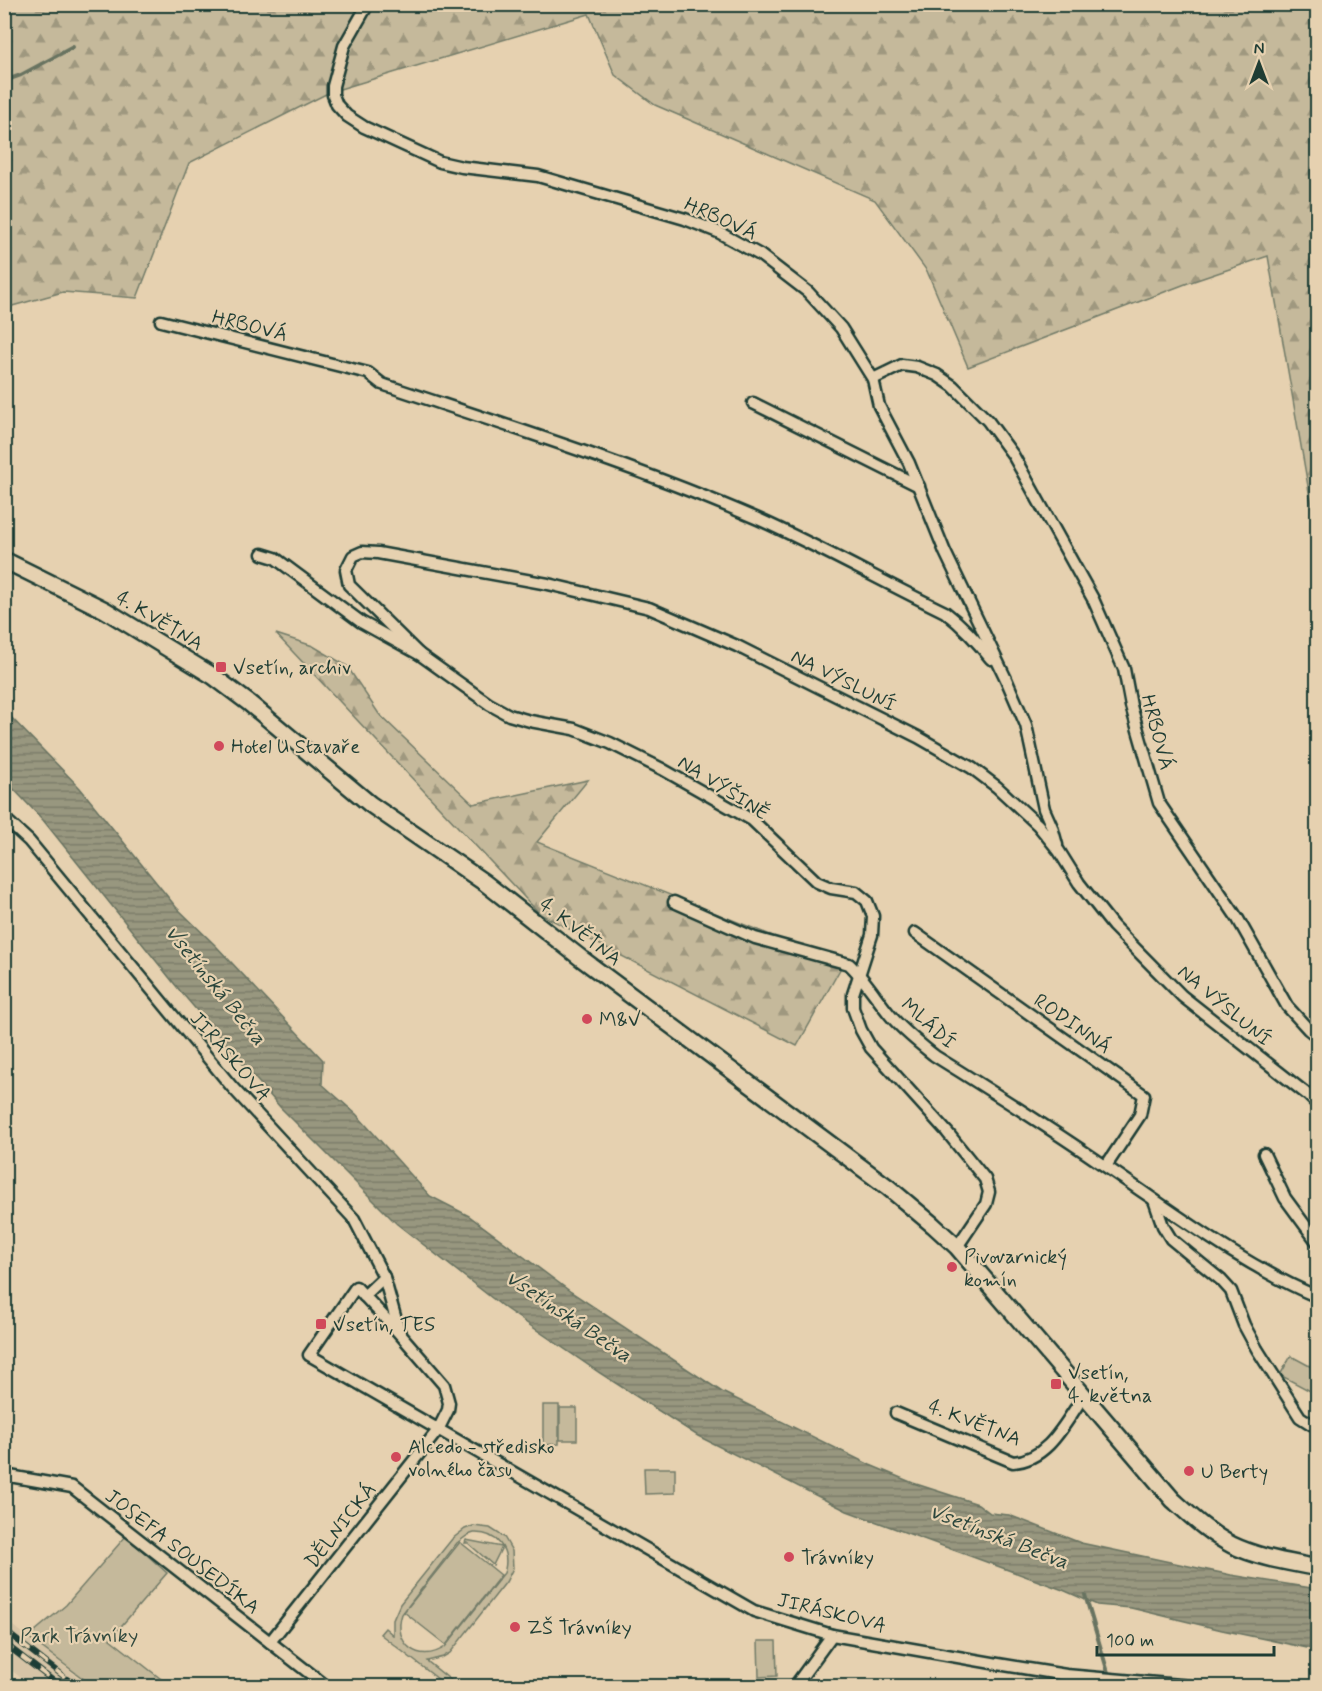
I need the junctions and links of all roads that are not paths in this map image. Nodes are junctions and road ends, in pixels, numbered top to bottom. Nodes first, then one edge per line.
1 (368, 4) edge
2 (161, 321) dead end
3 (873, 380) junction
4 (753, 403) dead end
5 (919, 486) junction
6 (262, 554) dead end
7 (4, 560) edge
8 (418, 654) junction
9 (1006, 679) junction
10 (4, 818) edge
11 (1059, 851) junction
12 (674, 902) dead end
13 (915, 933) dead end
14 (860, 975) junction
15 (1317, 1037) edge
16 (1317, 1106) edge
17 (1264, 1154) dead end
18 (1106, 1166) junction
19 (1154, 1199) junction
20 (1317, 1243) edge
21 (957, 1247) junction
22 (384, 1277) junction
23 (364, 1296) junction
24 (1317, 1297) edge
25 (400, 1334) junction
26 (1083, 1397) junction
27 (896, 1413) dead end
28 (1317, 1423) edge
29 (438, 1430) junction
30 (4, 1475) edge
31 (1317, 1568) edge
32 (832, 1635) junction
33 (270, 1642) junction
34 (1067, 1681) edge
35 (326, 1686) edge
36 (795, 1686) edge
37 (1191, 1686) edge

1 - 3 street, HRBOVÁ
2 - 9 street, HRBOVÁ
3 - 5 street, HRBOVÁ
3 - 15 street, HRBOVÁ
4 - 5 street
5 - 9 street, HRBOVÁ
6 - 8 street, NA VÝŠINĚ
7 - 21 street, 4. KVĚTNA
8 - 11 street, NA VÝSLUNÍ
8 - 14 street, NA VÝŠINĚ
9 - 11 street, HRBOVÁ
10 - 22 street, JIRÁSKOVA
11 - 16 street, NA VÝSLUNÍ
12 - 14 street, MLÁDÍ
13 - 18 street, RODINNÁ
14 - 18 street, MLÁDÍ
14 - 21 street, NA VÝŠINĚ
17 - 20 street
18 - 19 street, MLÁDÍ
19 - 24 street, MLÁDÍ
19 - 28 street
21 - 26 street, 4. KVĚTNA
22 - 23 street
22 - 25 street, JIRÁSKOVA
23 - 25 street, JIRÁSKOVA
23 - 29 street, JIRÁSKOVA
25 - 29 street, JIRÁSKOVA
26 - 27 street, 4. KVĚTNA
26 - 31 street, 4. KVĚTNA
29 - 32 street, JIRÁSKOVA
29 - 33 street, DĚLNICKÁ
30 - 33 street, JOSEFA SOUSEDÍKA
32 - 34 street, JIRÁSKOVA
32 - 36 street
33 - 35 street, JOSEFA SOUSEDÍKA
34 - 37 street, JIRÁSKOVA

